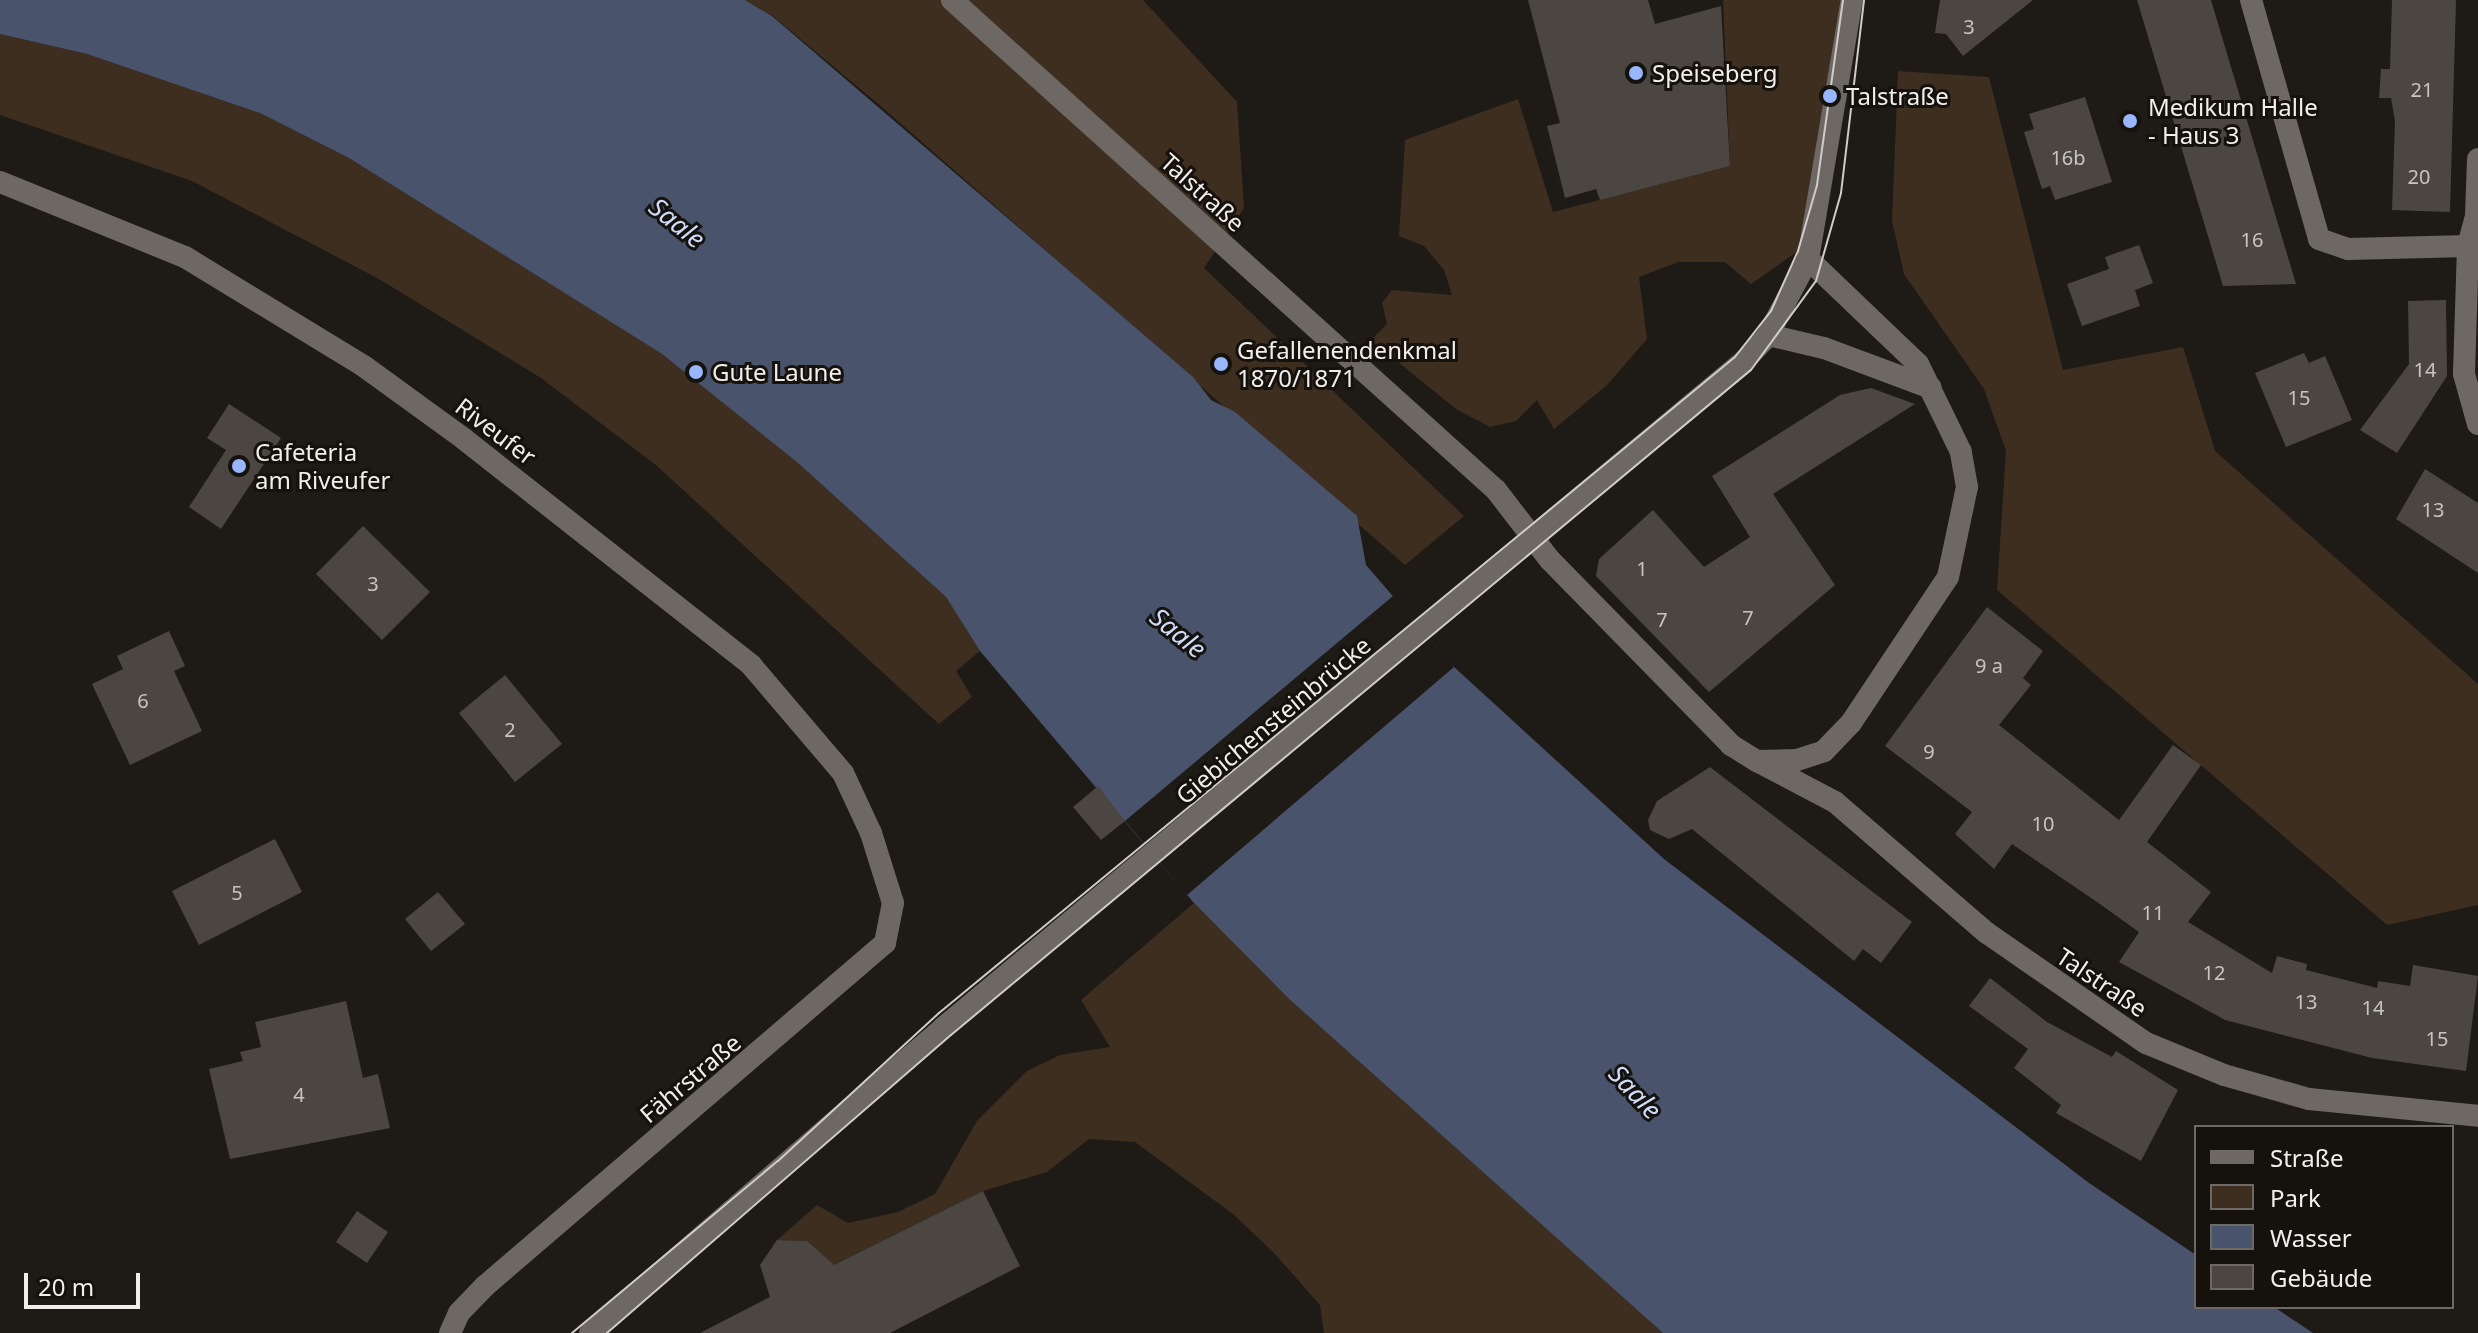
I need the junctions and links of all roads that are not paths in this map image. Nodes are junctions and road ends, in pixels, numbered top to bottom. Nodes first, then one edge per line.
1 (952, 0) edge
2 (1852, 0) edge
3 (2251, 0) edge
4 (2478, 159) edge
5 (0, 182) edge
6 (2468, 246) junction
7 (1808, 259) junction
8 (1768, 335) junction
9 (1931, 388) junction
10 (2478, 424) edge
11 (1757, 761) junction
12 (871, 833) joint
13 (2478, 1116) edge
14 (450, 1333) edge
15 (590, 1333) edge

1 - 11 street, Talstraße
2 - 7 street
3 - 6 street
4 - 6 street
5 - 12 street, Riveufer
6 - 10 street
7 - 8 street
7 - 9 street
8 - 9 street
8 - 15 street, Giebichensteinbrücke
9 - 11 street
11 - 13 street, Talstraße
12 - 14 street, Fährstraße

